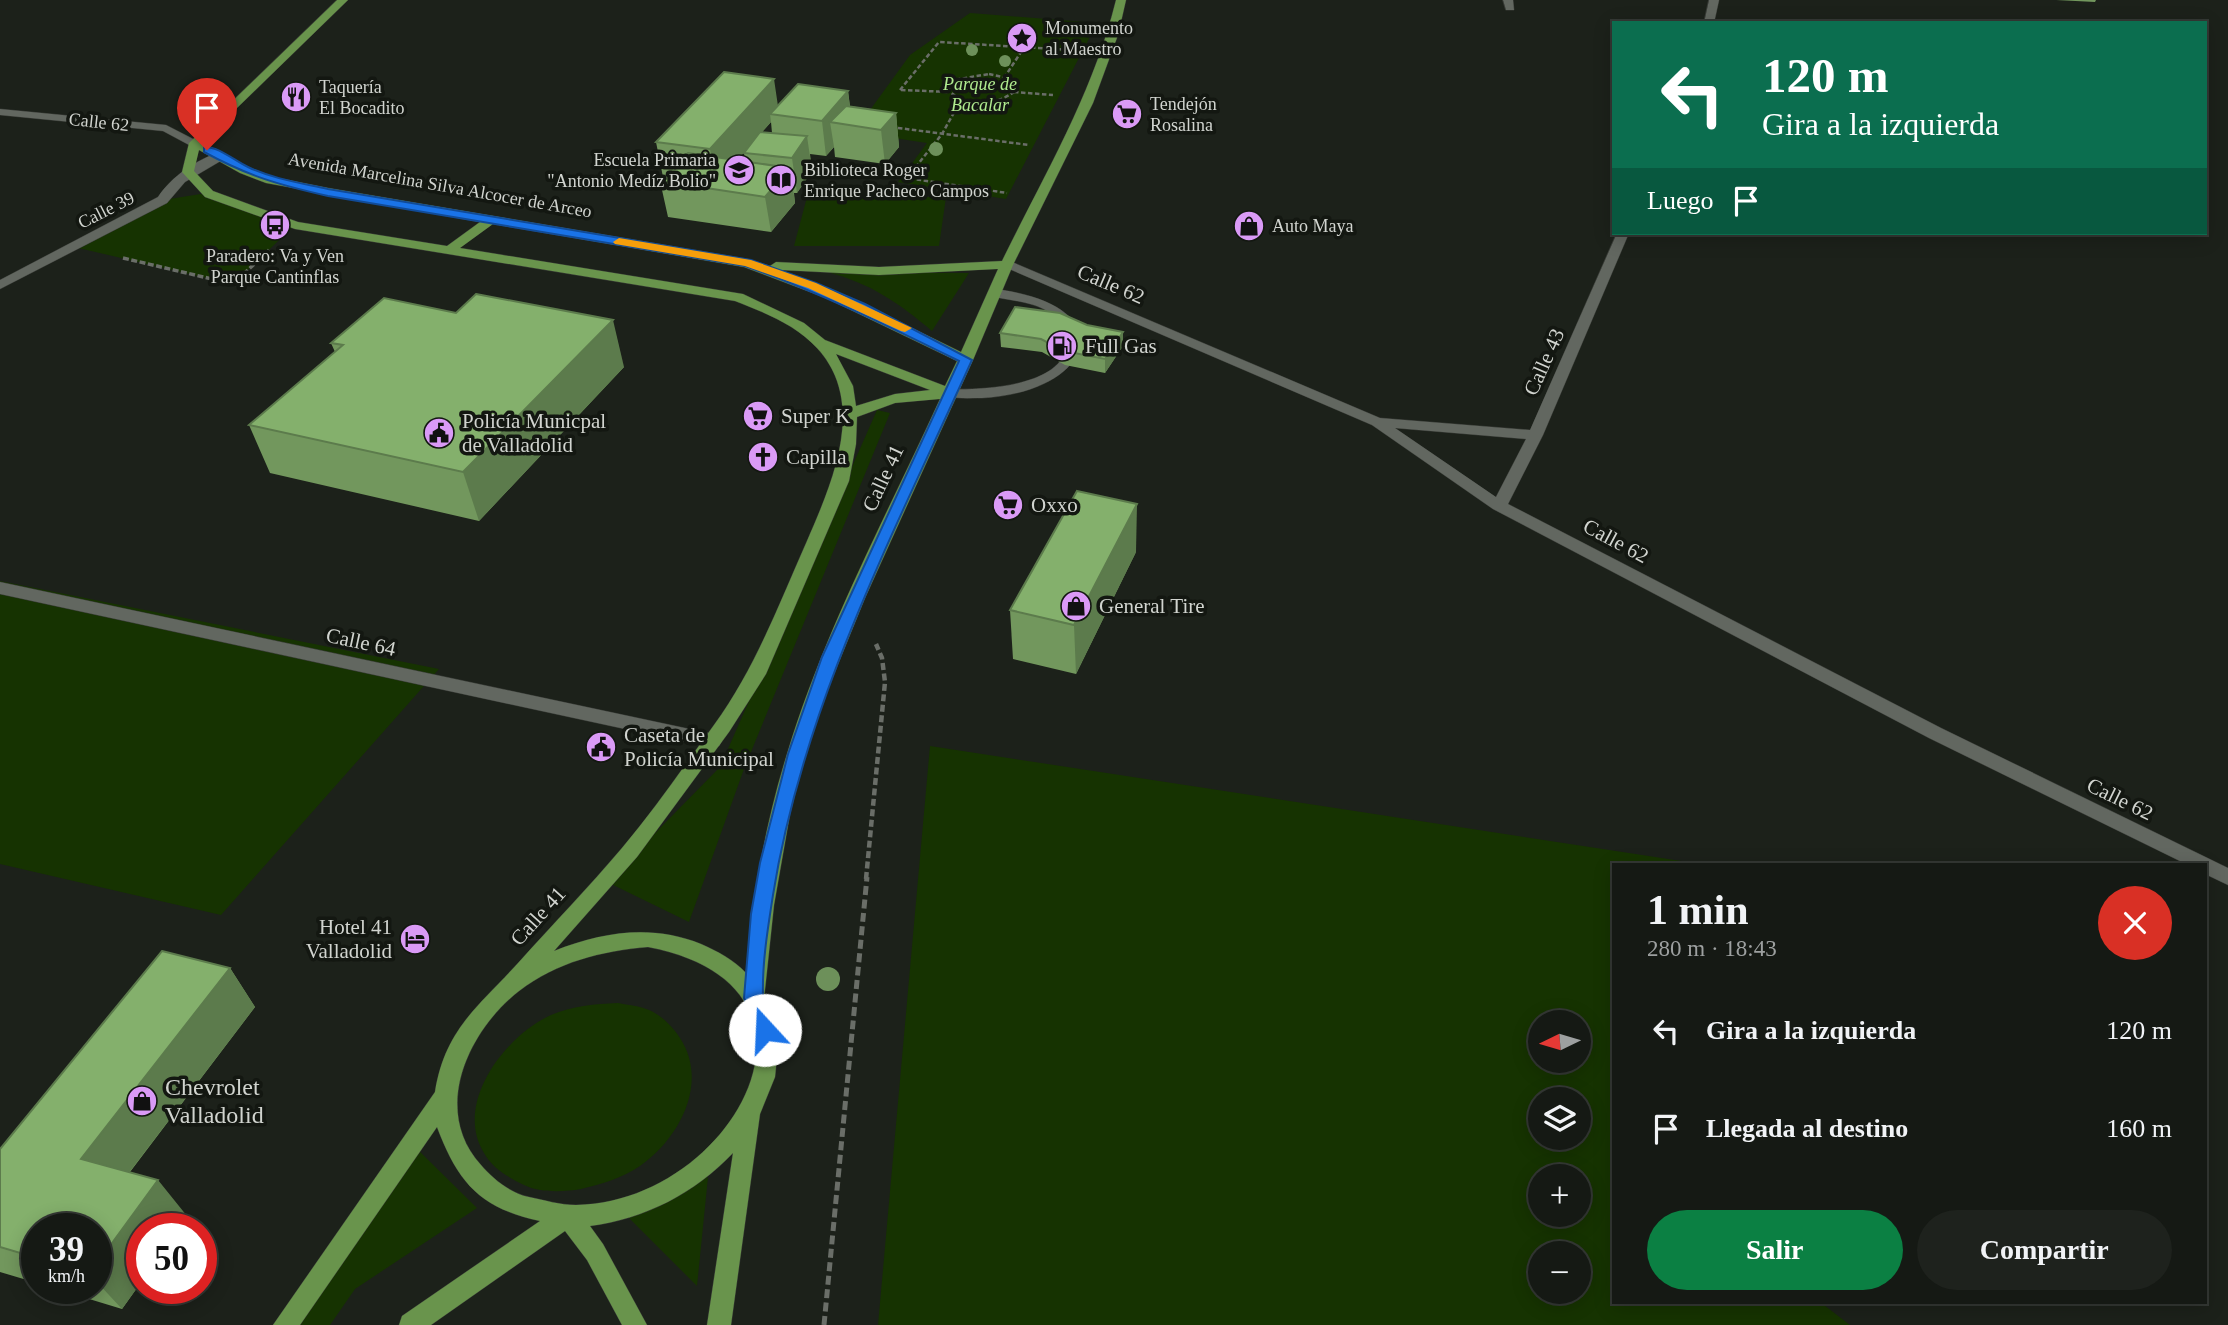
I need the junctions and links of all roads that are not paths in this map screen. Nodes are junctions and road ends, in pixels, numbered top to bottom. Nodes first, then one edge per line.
1 (343, 0) edge
2 (1121, 0) edge
3 (1714, 0) edge
4 (1709, 21) edge
5 (0, 112) edge
6 (195, 143) junction
7 (220, 156) junction
8 (188, 172) junction
9 (489, 221) junction
10 (1622, 235) edge
11 (448, 251) junction
12 (747, 262) junction
13 (1007, 265) junction
14 (0, 285) edge
15 (995, 293) junction
16 (824, 344) junction
17 (966, 360) junction
18 (950, 393) junction
19 (850, 415) junction
20 (1377, 422) junction
21 (1535, 435) junction
22 (1499, 506) junction
23 (0, 588) edge
24 (713, 741) junction
25 (2200, 863) edge
26 (2207, 866) edge
27 (2228, 877) edge
28 (509, 987) junction
29 (754, 998) junction
30 (446, 1095) junction
31 (751, 1109) junction
32 (568, 1216) junction
33 (285, 1325) edge
34 (411, 1325) edge
35 (635, 1325) edge
36 (719, 1325) edge

1 - 6 main road
2 - 13 main road, Calle 41
3 - 4 street
5 - 6 street, Calle 62
6 - 7 main road, Avenida Marcelina Silva Alcocer de Arceo
6 - 8 main road
7 - 8 street, Calle 39
7 - 9 main road, Avenida Marcelina Silva Alcocer de Arceo
8 - 11 main road
8 - 14 street, Calle 39
9 - 11 main road
9 - 12 main road, Avenida Marcelina Silva Alcocer de Arceo
10 - 21 street, Calle 43
11 - 16 main road
12 - 13 main road
12 - 17 main road, Avenida Marcelina Silva Alcocer de Arceo
13 - 15 main road, Calle 41
13 - 20 street, Calle 62
15 - 17 main road, Calle 41
15 - 18 street
16 - 18 main road
16 - 19 main road, Calle 41
17 - 18 main road, Calle 41
18 - 19 main road
18 - 29 main road, Calle 41
19 - 24 main road, Calle 41
20 - 21 street
20 - 22 street, Calle 62
21 - 22 street, Calle 43
22 - 25 street, Calle 62
23 - 24 street, Calle 64
24 - 28 main road, Calle 41
26 - 27 street, Calle 62
28 - 29 main road
28 - 30 main road
29 - 31 main road
30 - 32 main road
30 - 33 main road
31 - 32 main road
31 - 36 main road
32 - 34 main road
32 - 35 main road

